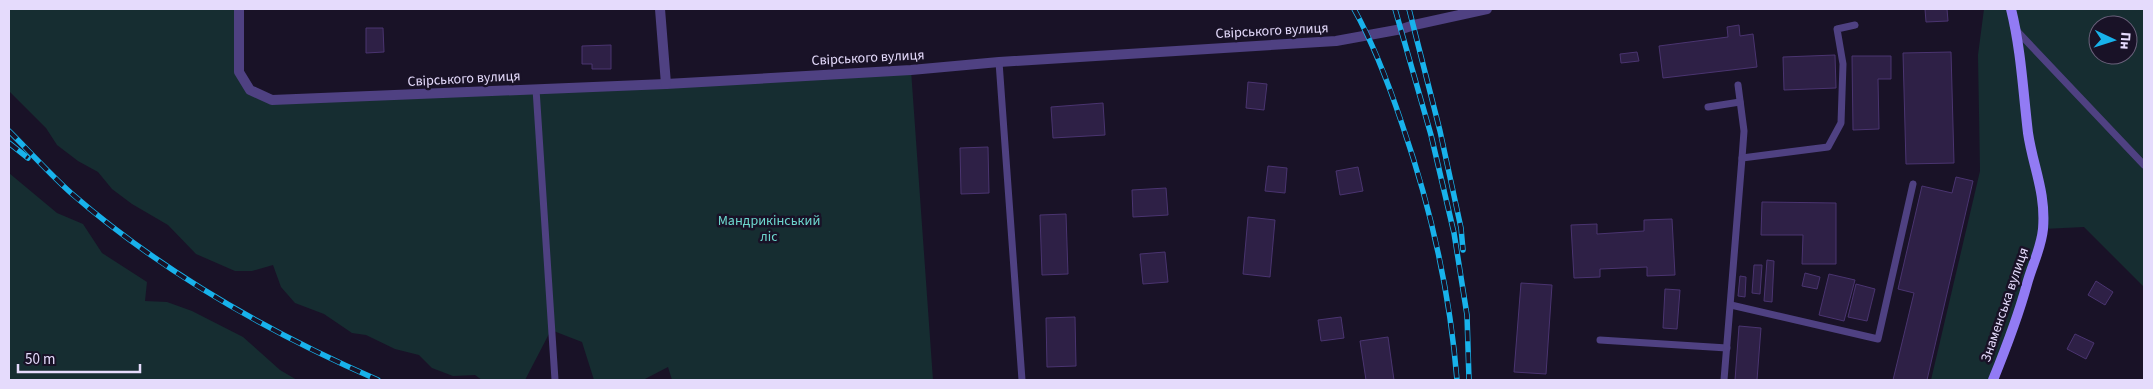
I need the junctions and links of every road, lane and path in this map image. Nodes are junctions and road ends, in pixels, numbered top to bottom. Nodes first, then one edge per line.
1 (239, 9) edge
2 (660, 9) edge
3 (1487, 9) edge
4 (2012, 9) edge
5 (1473, 10) edge
6 (1855, 25) dead end
7 (2017, 31) junction
8 (999, 62) junction
9 (666, 84) junction
10 (1738, 85) dead end
11 (536, 89) junction
12 (1740, 102) junction
13 (1708, 107) dead end
14 (1742, 158) junction
15 (2144, 165) edge
16 (1913, 184) dead end
17 (1730, 305) junction
18 (1600, 340) dead end
19 (1727, 348) junction
20 (555, 380) edge
21 (1022, 380) edge
22 (1724, 380) edge
23 (1993, 380) edge

1 - 11 street, Свірського вулиця
2 - 9 street
3 - 5 street, Свірського вулиця
4 - 7 main road, Знаменська вулиця
5 - 8 street, Свірського вулиця
6 - 14 lane
7 - 15 lane
7 - 23 main road, Знаменська вулиця
8 - 9 street, Свірського вулиця
8 - 21 lane
9 - 11 street, Свірського вулиця
10 - 12 lane
11 - 20 lane
12 - 13 lane
12 - 14 lane
14 - 17 lane
16 - 17 lane
17 - 19 lane
18 - 19 lane
19 - 22 lane

